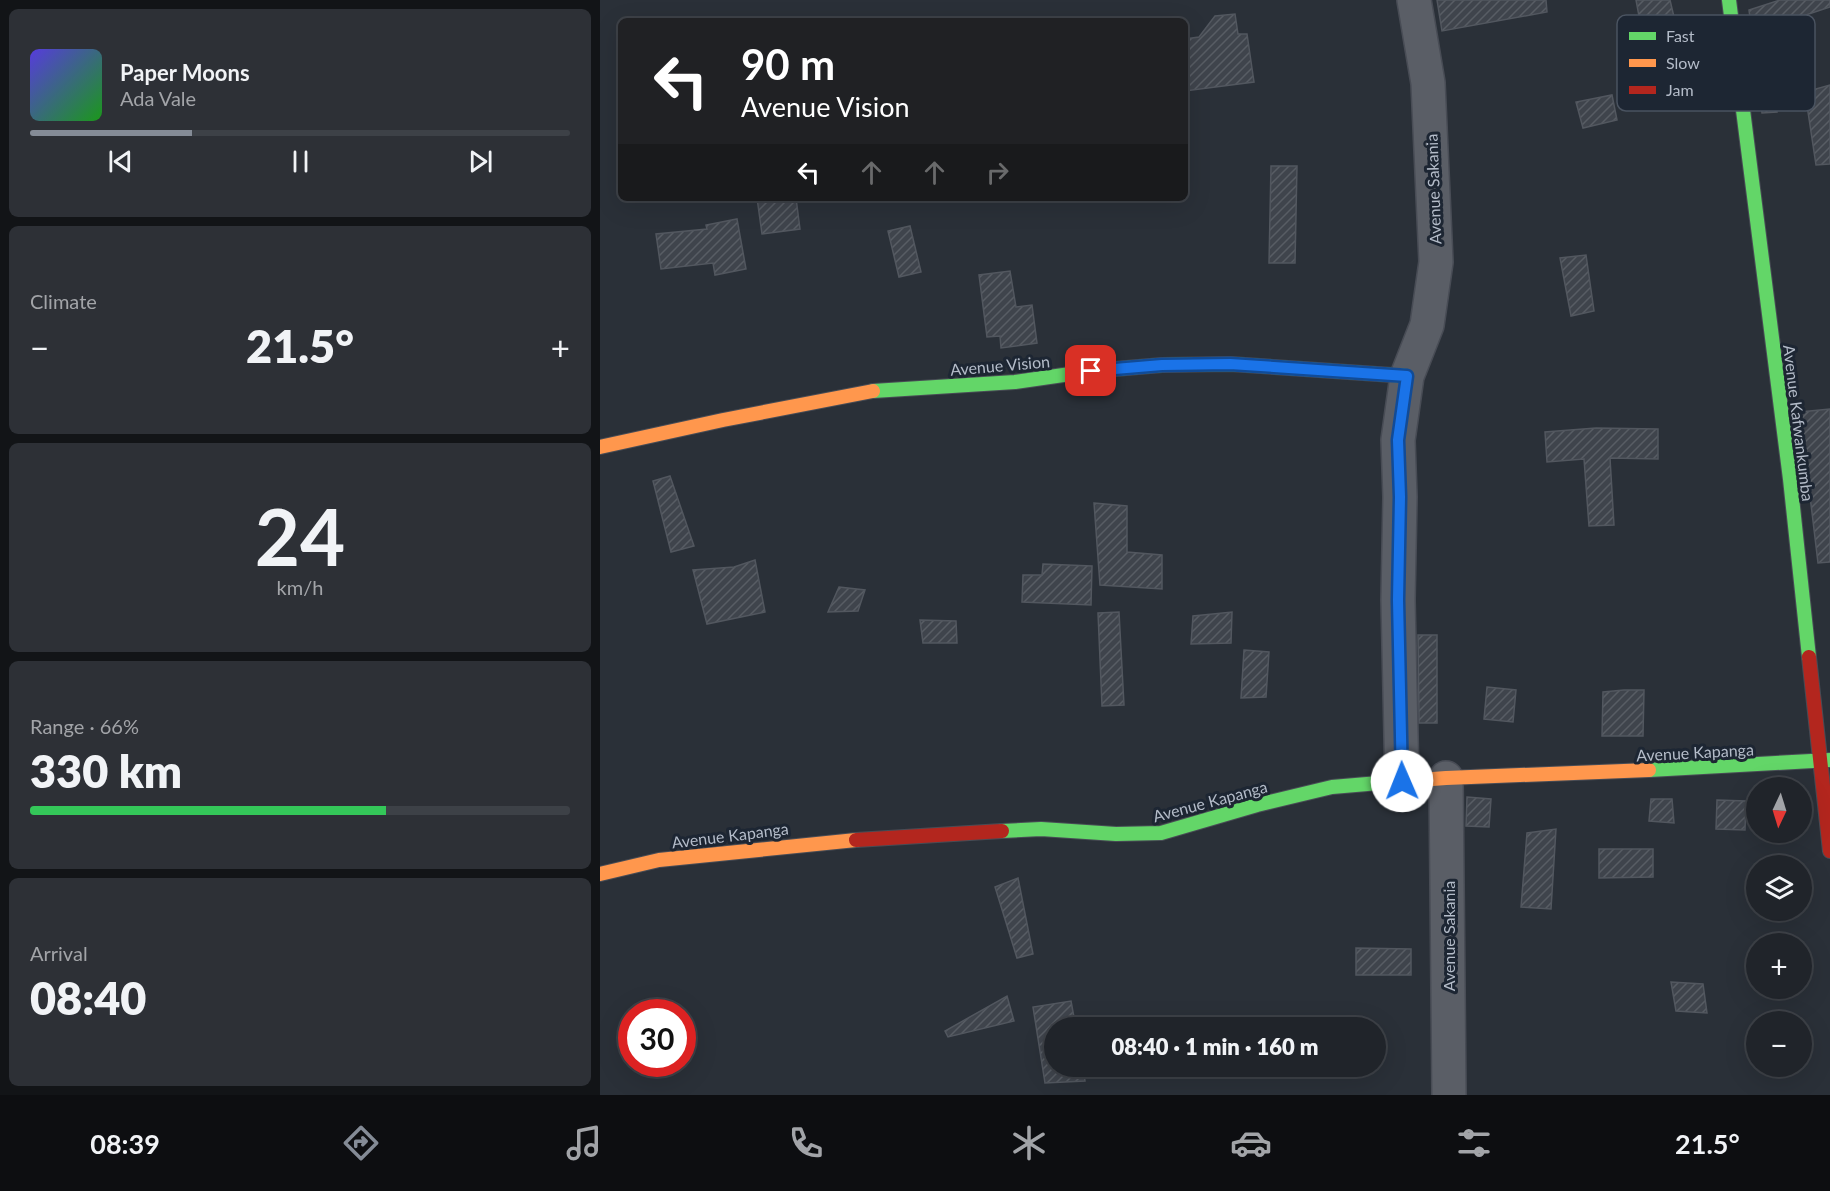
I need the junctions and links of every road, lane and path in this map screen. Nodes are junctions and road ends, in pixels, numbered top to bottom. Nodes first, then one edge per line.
1 (1414, 0) edge
2 (1729, 0) edge
3 (1731, 15) edge
4 (1743, 111) edge
5 (1407, 376) junction
6 (600, 447) edge
7 (1824, 761) edge
8 (1446, 778) junction
9 (1402, 781) junction
10 (1830, 851) edge
11 (600, 874) edge
12 (1449, 1095) edge

1 - 5 street, Avenue Sakania
2 - 3 street, Avenue Kafwankumba
4 - 7 street, Avenue Kafwankumba
5 - 6 street, Avenue Vision
5 - 9 street, Avenue Sakania
7 - 8 street, Avenue Kapanga
7 - 10 street, Avenue Kafwankumba
8 - 9 street, Avenue Kapanga
8 - 12 street, Avenue Sakania
9 - 11 street, Avenue Kapanga

